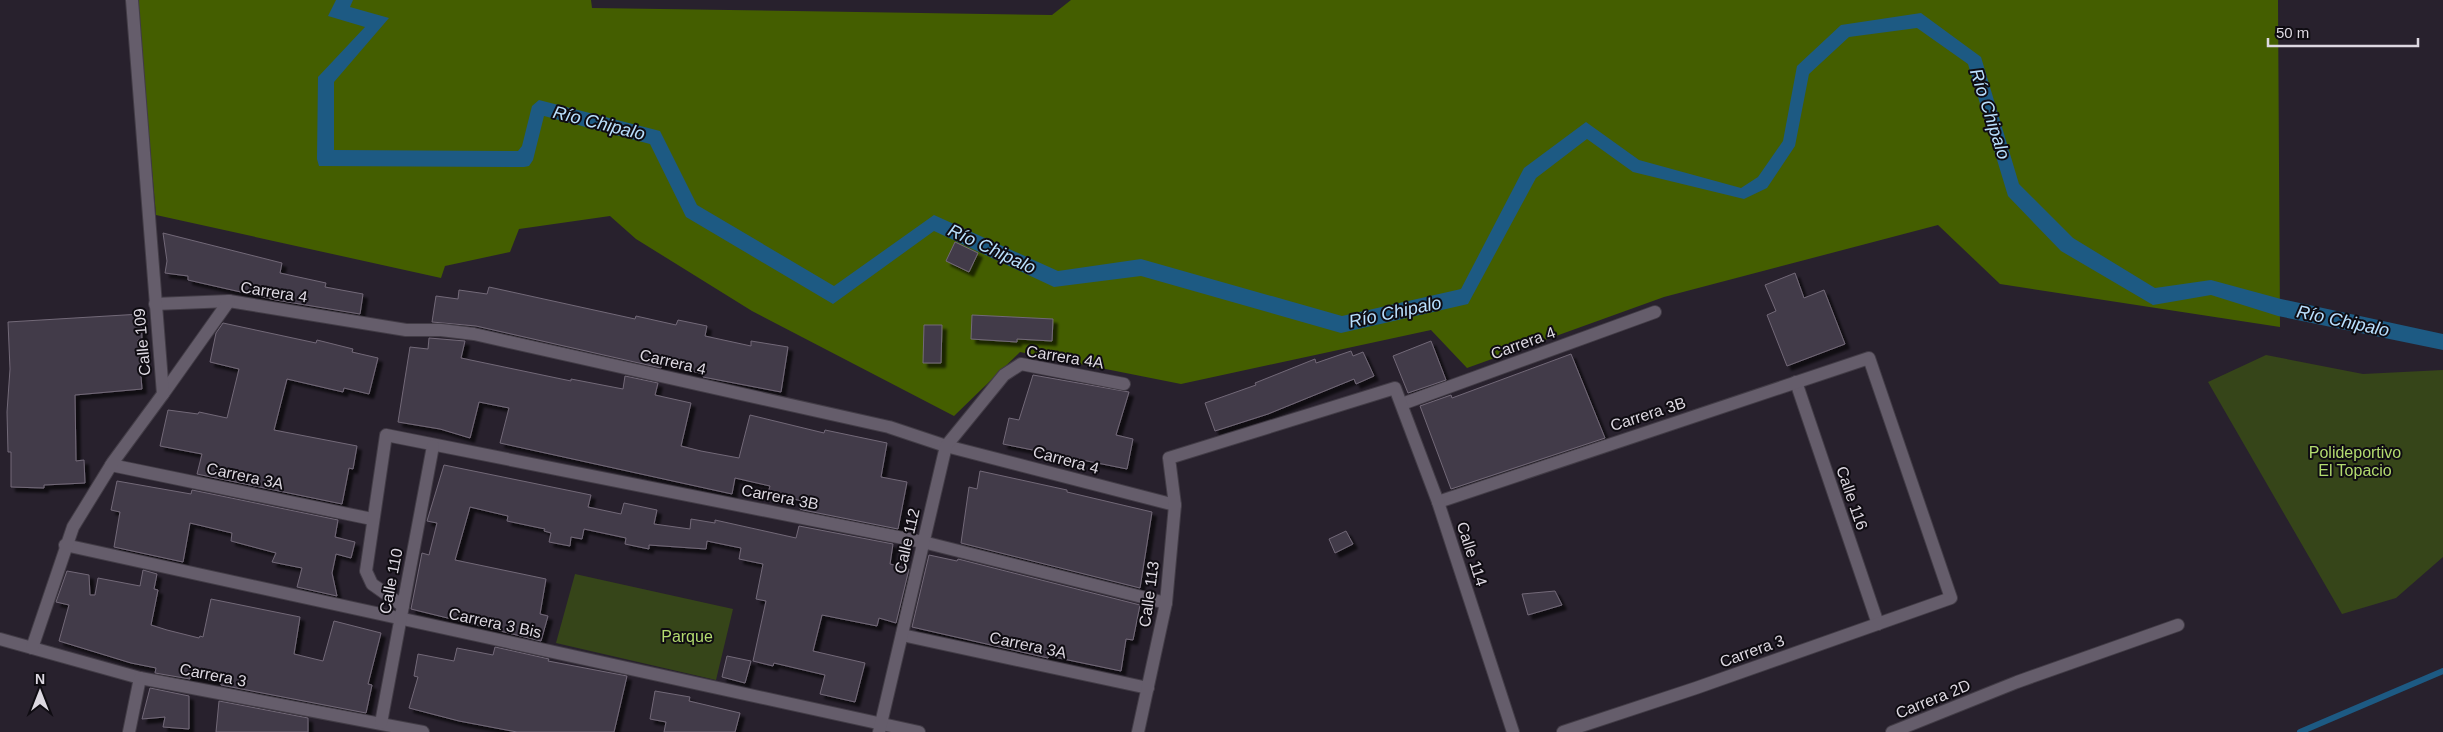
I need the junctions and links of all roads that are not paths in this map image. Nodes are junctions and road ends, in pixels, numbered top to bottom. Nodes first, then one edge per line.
1 (132, 0) edge
2 (229, 301) junction
3 (155, 304) junction
4 (1655, 312) dead end
5 (1004, 375) joint
6 (168, 379) junction
7 (1796, 382) junction
8 (1124, 384) dead end
9 (1402, 404) junction
10 (386, 435) joint
11 (433, 446) junction
12 (946, 446) junction
13 (1169, 458) joint
14 (111, 466) junction
15 (1438, 502) junction
16 (1175, 505) junction
17 (372, 519) junction
18 (923, 542) junction
19 (65, 545) junction
20 (1951, 598) joint
21 (1166, 603) junction
22 (402, 606) junction
23 (400, 618) junction
24 (1878, 624) junction
25 (2178, 625) dead end
26 (0, 630) edge
27 (902, 635) junction
28 (0, 639) edge
29 (16, 642) junction
30 (32, 648) junction
31 (140, 678) junction
32 (1148, 688) junction
33 (381, 723) junction
34 (880, 728) edge
35 (129, 732) edge
36 (423, 732) edge
37 (919, 732) edge
38 (1138, 732) edge
39 (1513, 732) edge
40 (1563, 732) edge
41 (1892, 732) edge

1 - 3 street, Calle 109
2 - 3 street, Carrera 4
2 - 6 street
2 - 12 street, Carrera 4
3 - 6 street, Calle 109
4 - 9 street, Carrera 4
5 - 8 street, Carrera 4A
5 - 12 street, Calle 112
6 - 14 street, Calle 109
7 - 15 street, Carrera 3B
7 - 20 street, Carrera 3B
7 - 24 street, Calle 116
9 - 13 street, Calle 114
9 - 15 street, Calle 114
10 - 11 street, Carrera 3B
10 - 17 street, Calle 110
11 - 18 street, Carrera 3B
11 - 22 street, Calle 110
12 - 16 street, Carrera 4
12 - 18 street, Calle 112
13 - 16 street, Calle 113
14 - 17 street, Carrera 3A
14 - 19 street, Calle 109
15 - 39 street, Calle 114
16 - 21 street, Calle 113
17 - 22 street, Calle 110
18 - 21 street, Carrera 3B
18 - 27 street, Calle 112
19 - 23 street, Carrera 3 Bis
19 - 30 street, Calle 109
20 - 24 street, Carrera 3
21 - 32 street, Calle 113
22 - 23 street, Calle 110
23 - 33 street, Calle 110
23 - 34 street, Carrera 3 Bis
24 - 40 street, Carrera 3
25 - 41 street, Carrera 2D
26 - 29 street
27 - 32 street, Carrera 3A
27 - 34 street, Calle 112
28 - 29 street, Carrera 3
29 - 30 street, Carrera 3
30 - 31 street, Carrera 3
31 - 33 street, Carrera 3
31 - 35 street
32 - 38 street, Calle 113
33 - 36 street, Carrera 3
34 - 37 street, Carrera 3 Bis

